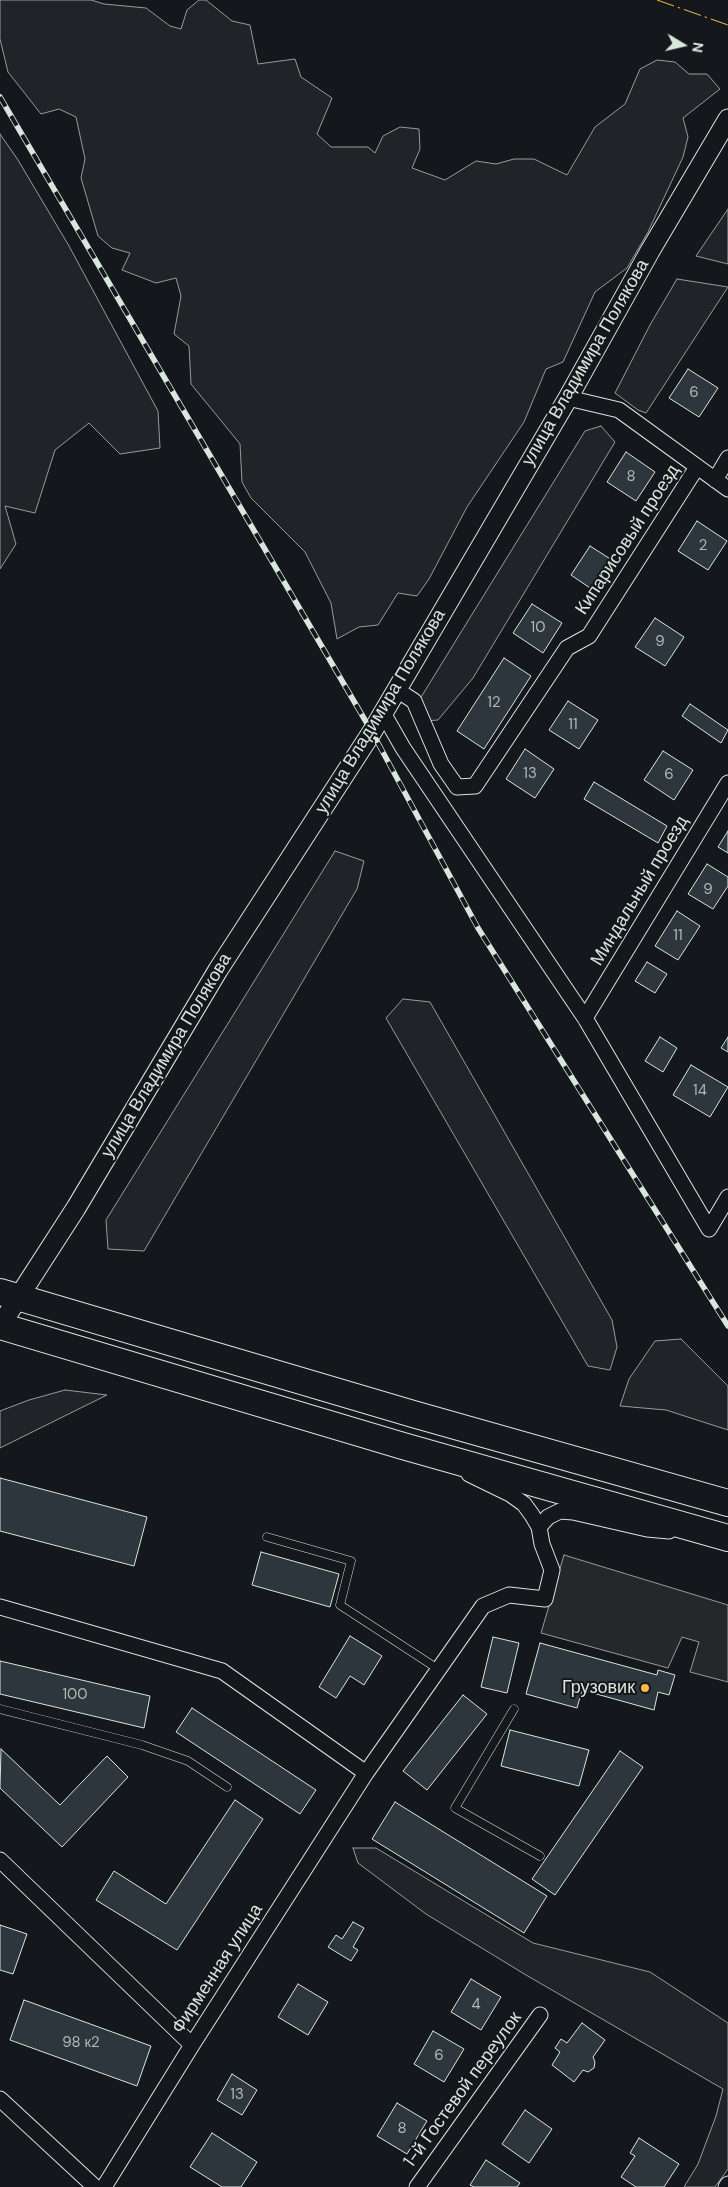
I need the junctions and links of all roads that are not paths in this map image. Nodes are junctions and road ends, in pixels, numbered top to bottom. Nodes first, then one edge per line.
1 (728, 119) edge
2 (568, 398) junction
3 (728, 458) edge
4 (697, 467) junction
5 (715, 480) junction
6 (728, 489) edge
7 (396, 690) junction
8 (383, 713) junction
9 (728, 783) edge
10 (585, 1018) junction
11 (728, 1197) edge
12 (9, 1294) edge
13 (0, 1326) edge
14 (448, 1458) junction
15 (728, 1503) edge
16 (539, 1527) junction
17 (719, 1536) edge
18 (267, 1537) dead end
19 (0, 1607) edge
20 (438, 1669) junction
21 (0, 1709) edge
22 (514, 1709) dead end
23 (366, 1772) junction
24 (227, 1787) dead end
25 (540, 1856) dead end
26 (0, 1860) edge
27 (540, 2015) dead end
28 (192, 2045) junction
29 (0, 2099) edge
30 (95, 2187) edge
31 (104, 2187) edge
32 (417, 2187) edge

1 - 2 street, улица Владимира Полякова
2 - 4 street
2 - 7 street, улица Владимира Полякова
3 - 5 street
4 - 5 street
4 - 7 street, Кипарисовый проезд
5 - 6 street
7 - 8 street, улица Владимира Полякова
8 - 10 street
8 - 12 street, улица Владимира Полякова
9 - 10 street, Миндальный проезд
10 - 11 street
12 - 13 street, улица Владимира Полякова
12 - 15 highway
13 - 14 highway
14 - 16 street
14 - 17 highway
16 - 17 street
16 - 20 street, Фирменная улица
18 - 20 lane
19 - 23 street
20 - 23 street, Фирменная улица
21 - 24 lane
22 - 25 lane
23 - 28 street, Фирменная улица
26 - 28 street
27 - 32 street, 1-й Гостевой переулок
28 - 31 street, Фирменная улица
29 - 30 street

